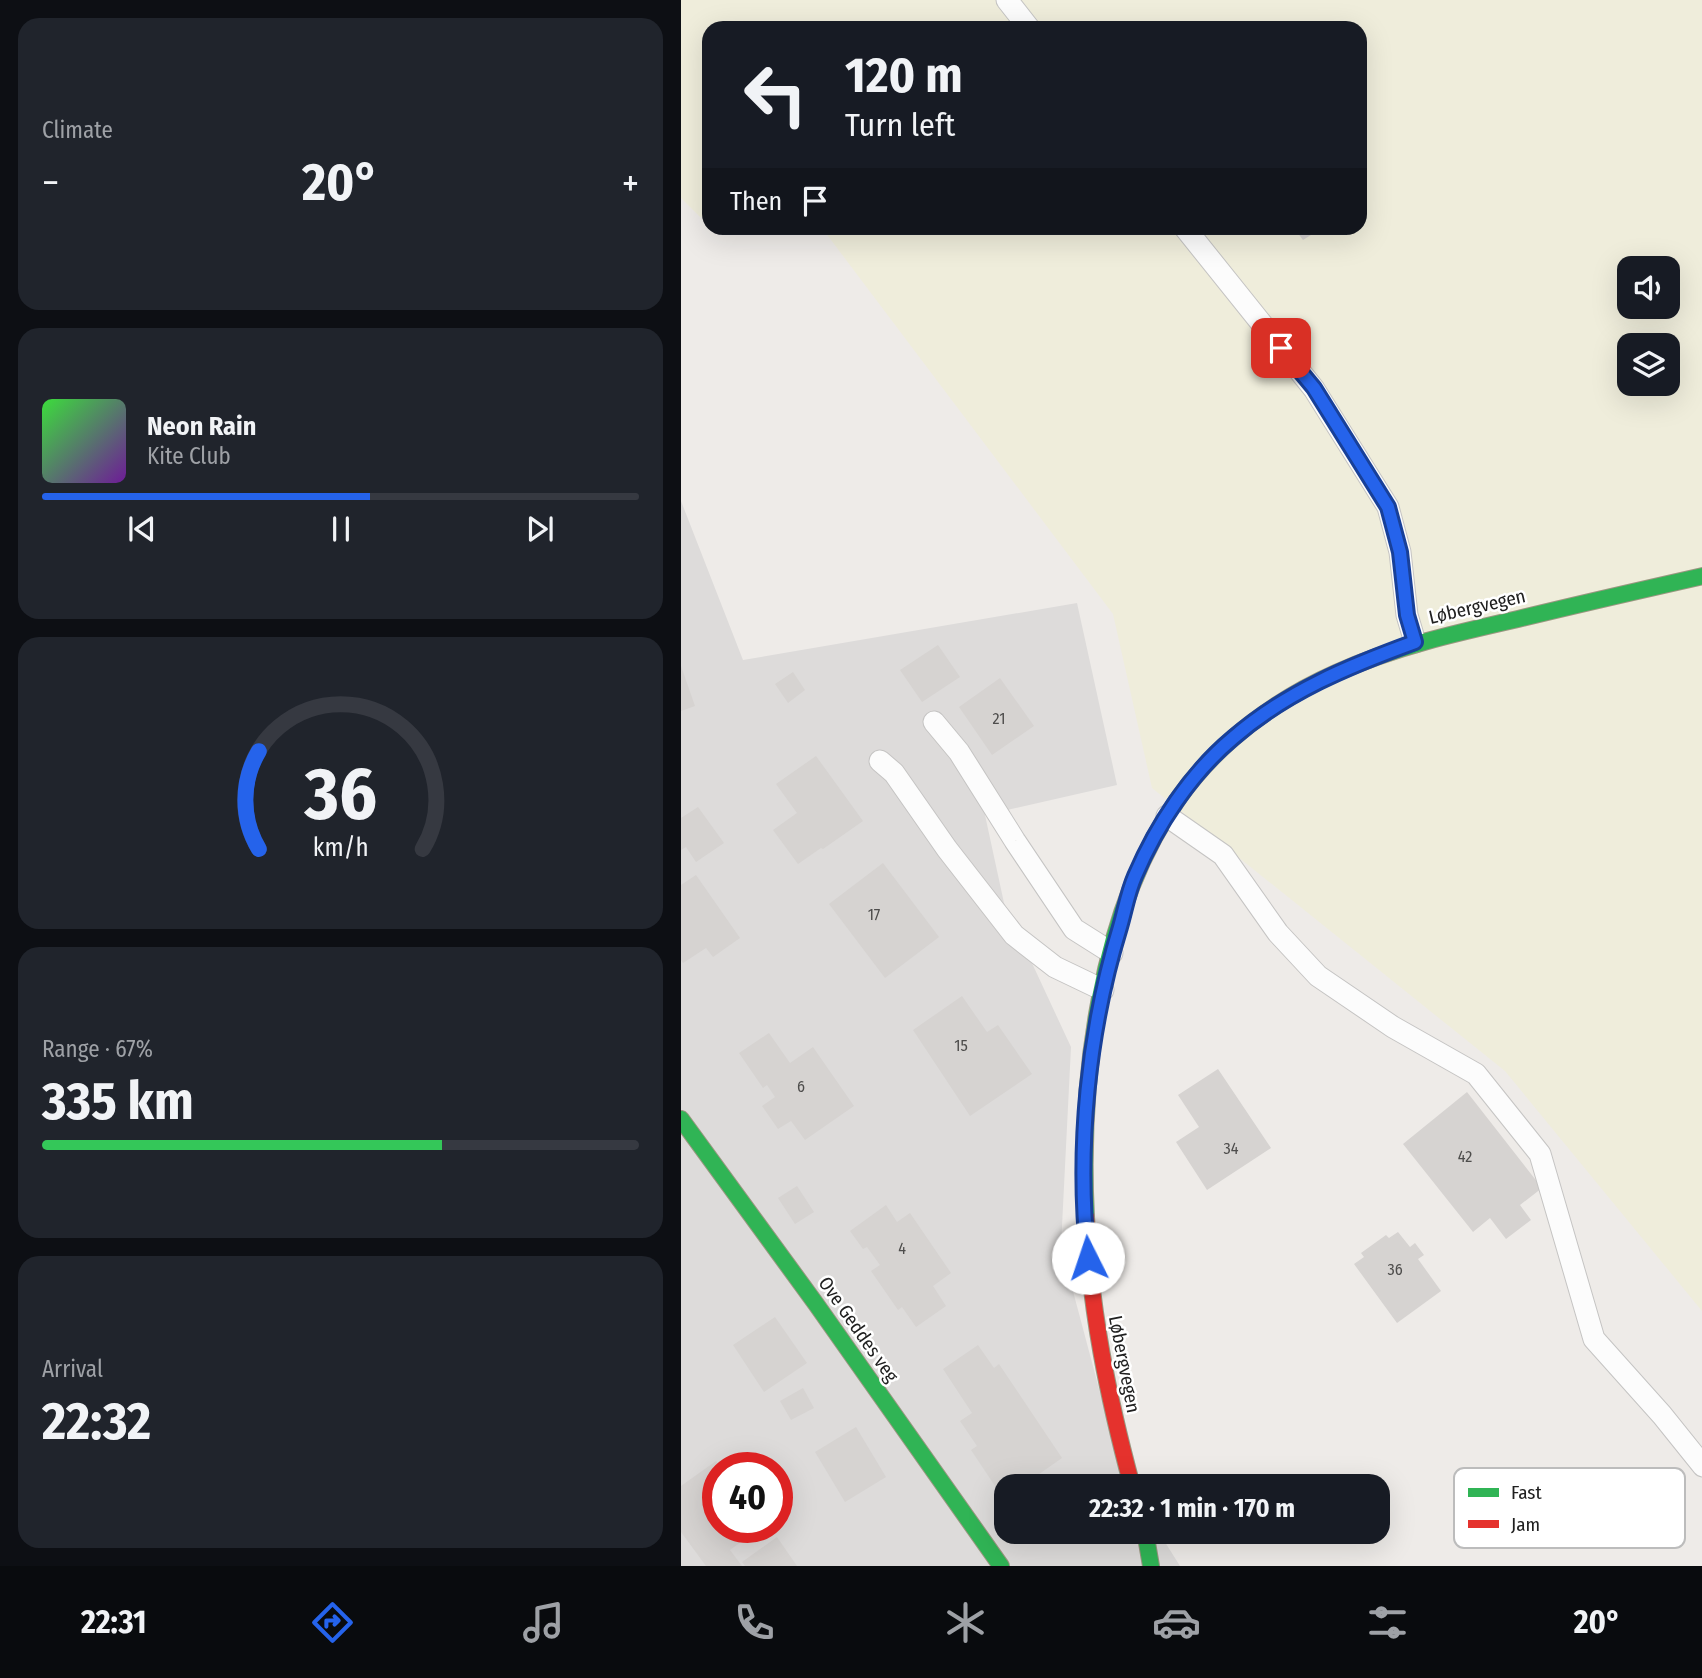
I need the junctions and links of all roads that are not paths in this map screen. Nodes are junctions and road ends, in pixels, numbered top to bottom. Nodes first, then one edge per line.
1 (1007, 0) edge
2 (1024, 21) edge
3 (1191, 235) edge
4 (1702, 576) edge
5 (1415, 642) junction
6 (934, 722) dead end
7 (880, 761) dead end
8 (1167, 816) junction
9 (1112, 953) junction
10 (1103, 990) junction
11 (681, 1119) edge
12 (1702, 1466) edge
13 (1129, 1474) edge
14 (1147, 1544) edge
15 (1001, 1566) edge
16 (1151, 1566) edge

1 - 2 lane
3 - 5 lane
4 - 5 street, Løbergvegen
5 - 8 street, Løbergvegen
6 - 9 lane
7 - 10 lane
8 - 9 street, Løbergvegen
8 - 12 lane
9 - 10 street, Løbergvegen
10 - 13 street, Løbergvegen
11 - 15 street, Ove Geddes veg
14 - 16 street

